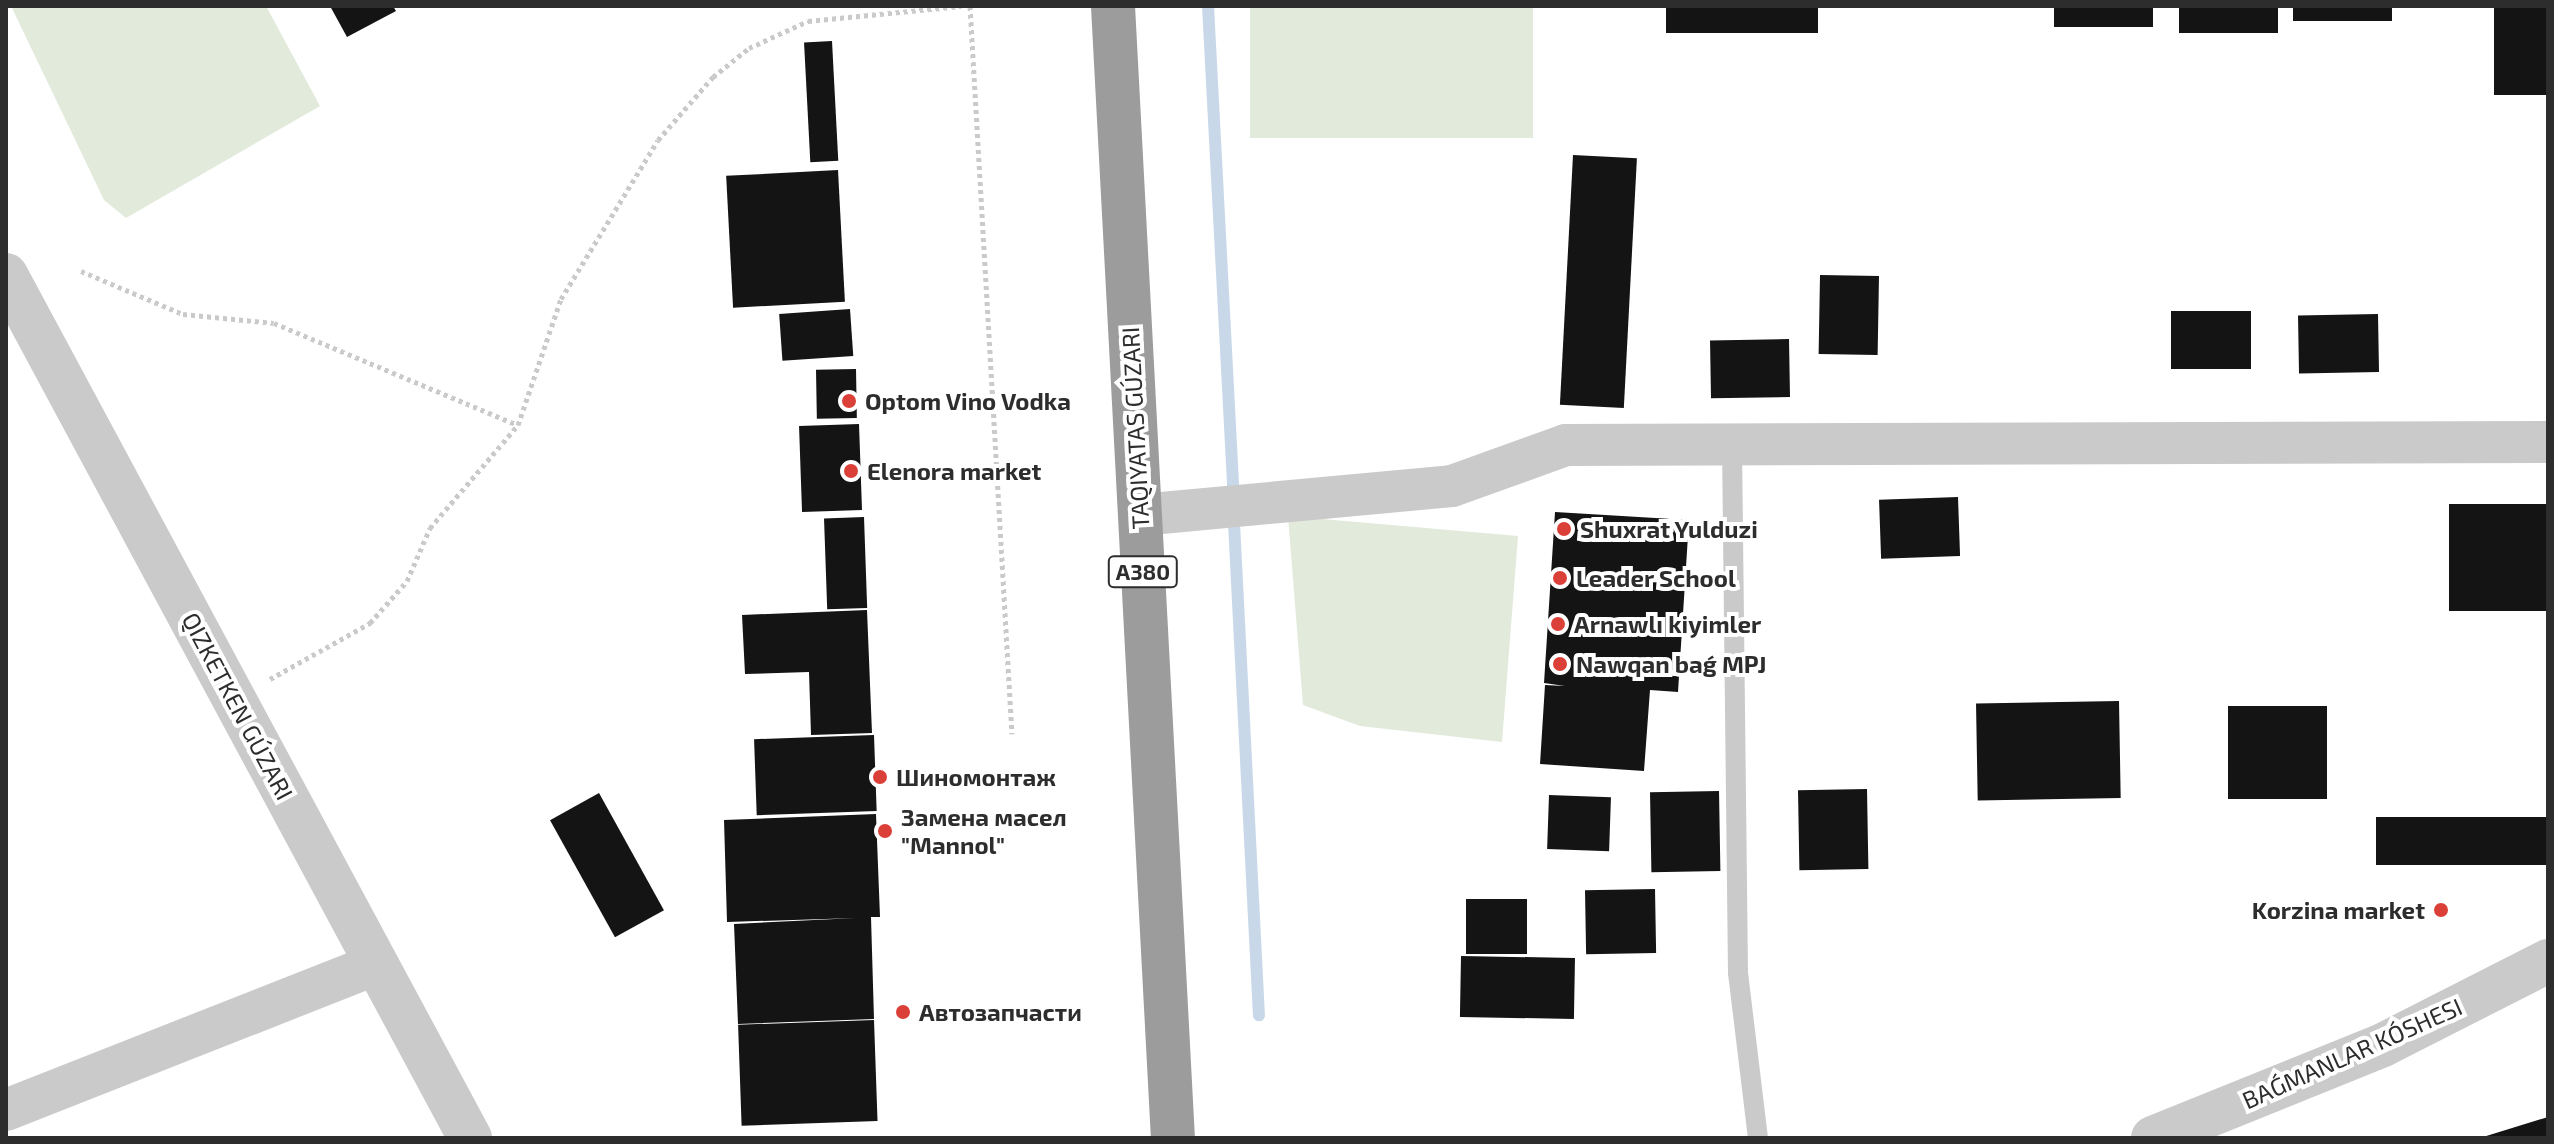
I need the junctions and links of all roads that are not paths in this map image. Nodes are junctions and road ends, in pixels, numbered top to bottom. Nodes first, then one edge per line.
1 (1113, 6) edge
2 (6, 275) edge
3 (2548, 442) edge
4 (1732, 445) junction
5 (1140, 515) junction
6 (2548, 961) edge
7 (377, 964) junction
8 (6, 1110) edge
9 (470, 1138) edge
10 (1173, 1138) edge
11 (1758, 1138) edge
12 (2153, 1138) edge

1 - 5 highway, A380
2 - 7 street
3 - 4 street
4 - 5 street
4 - 11 lane
5 - 10 highway, A380
6 - 12 street, BAǴMANLAR KÓSHESI
7 - 8 street
7 - 9 street

